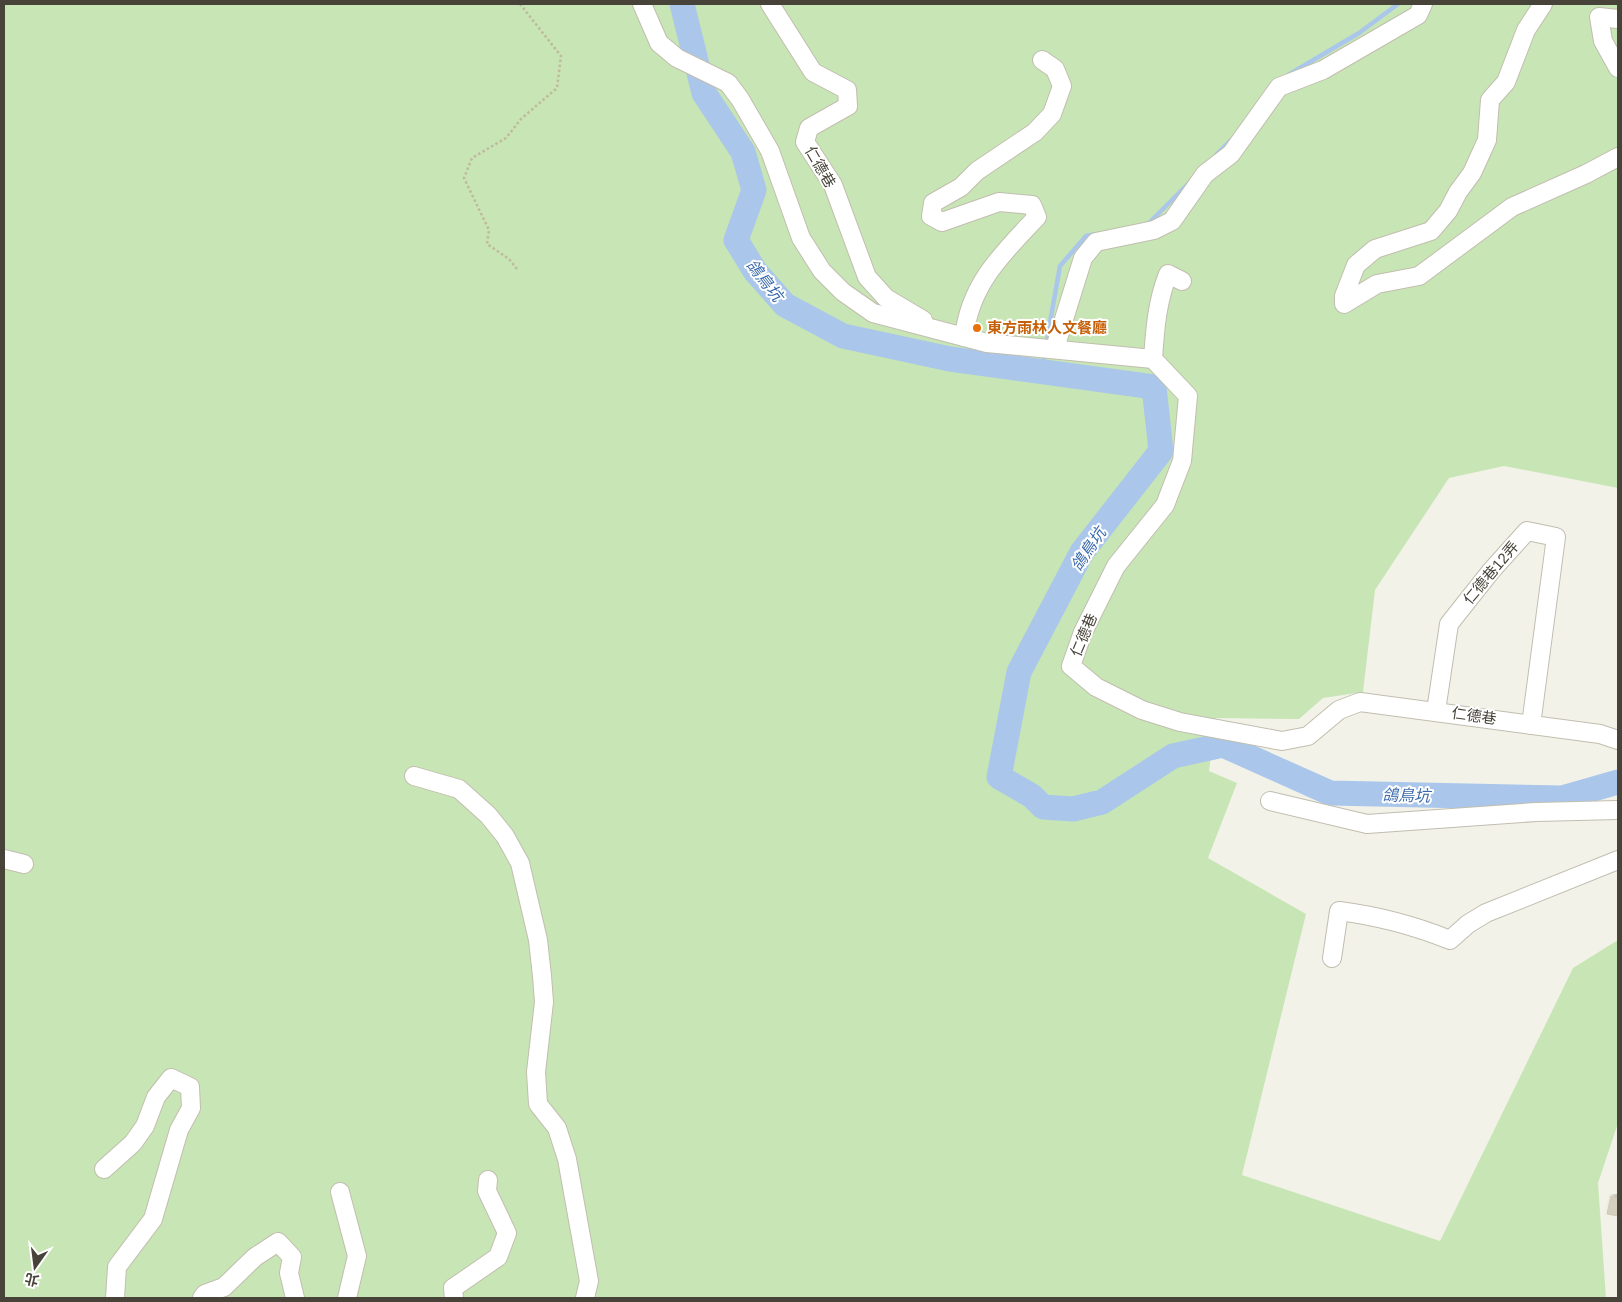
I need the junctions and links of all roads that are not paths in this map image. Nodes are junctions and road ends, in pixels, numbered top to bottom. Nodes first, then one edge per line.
1 (642, 4) edge
2 (770, 4) edge
3 (1423, 4) edge
4 (1543, 4) edge
5 (1618, 19) edge
6 (1042, 60) dead end
7 (1618, 68) edge
8 (1618, 157) edge
9 (1182, 281) dead end
10 (957, 335) junction
11 (1055, 348) junction
12 (1153, 359) junction
13 (1436, 711) junction
14 (1531, 725) junction
15 (1618, 740) edge
16 (414, 776) dead end
17 (1270, 801) dead end
18 (1618, 810) edge
19 (4, 860) edge
20 (1618, 860) edge
21 (24, 864) dead end
22 (1332, 958) dead end
23 (104, 1169) dead end
24 (488, 1180) dead end
25 (340, 1192) dead end
26 (115, 1298) edge
27 (202, 1298) edge
28 (295, 1298) edge
29 (347, 1298) edge
30 (454, 1298) edge
31 (585, 1298) edge

1 - 10 street, 仁德巷
2 - 10 street, 仁德巷
3 - 11 street
4 - 8 street
5 - 7 street
6 - 10 street
9 - 12 street
10 - 11 street, 仁德巷
11 - 12 street, 仁德巷
12 - 13 street, 仁德巷
13 - 14 street, 仁德巷
13 - 14 street, 仁德巷12弄
14 - 15 street, 仁德巷
16 - 31 street
17 - 18 street
19 - 21 street
20 - 22 street
23 - 26 street
24 - 30 street
25 - 29 street
27 - 28 street

